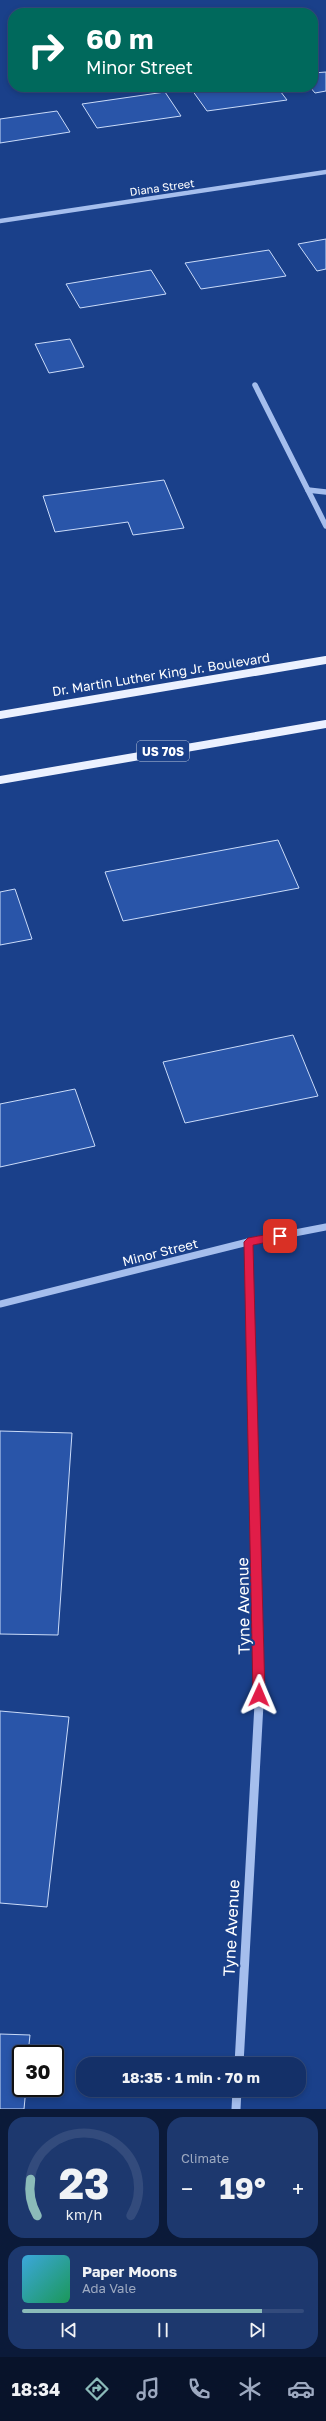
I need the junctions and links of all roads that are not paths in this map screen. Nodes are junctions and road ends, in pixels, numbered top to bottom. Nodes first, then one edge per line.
1 (326, 172) edge
2 (0, 220) edge
3 (255, 385) dead end
4 (308, 490) junction
5 (326, 492) edge
6 (326, 526) edge
7 (326, 660) edge
8 (0, 715) edge
9 (326, 724) edge
10 (0, 780) edge
11 (326, 1227) edge
12 (248, 1242) junction
13 (0, 1304) edge
14 (239, 2057) edge
15 (237, 2097) edge
16 (236, 2109) edge

1 - 2 street, Diana Street
3 - 4 street
4 - 5 street
4 - 6 street
7 - 8 main road, Dr. Martin Luther King Jr. Boulevard
9 - 10 main road, US 70S
11 - 12 street, Minor Street
12 - 13 street, Minor Street
12 - 14 street, Tyne Avenue
15 - 16 street

